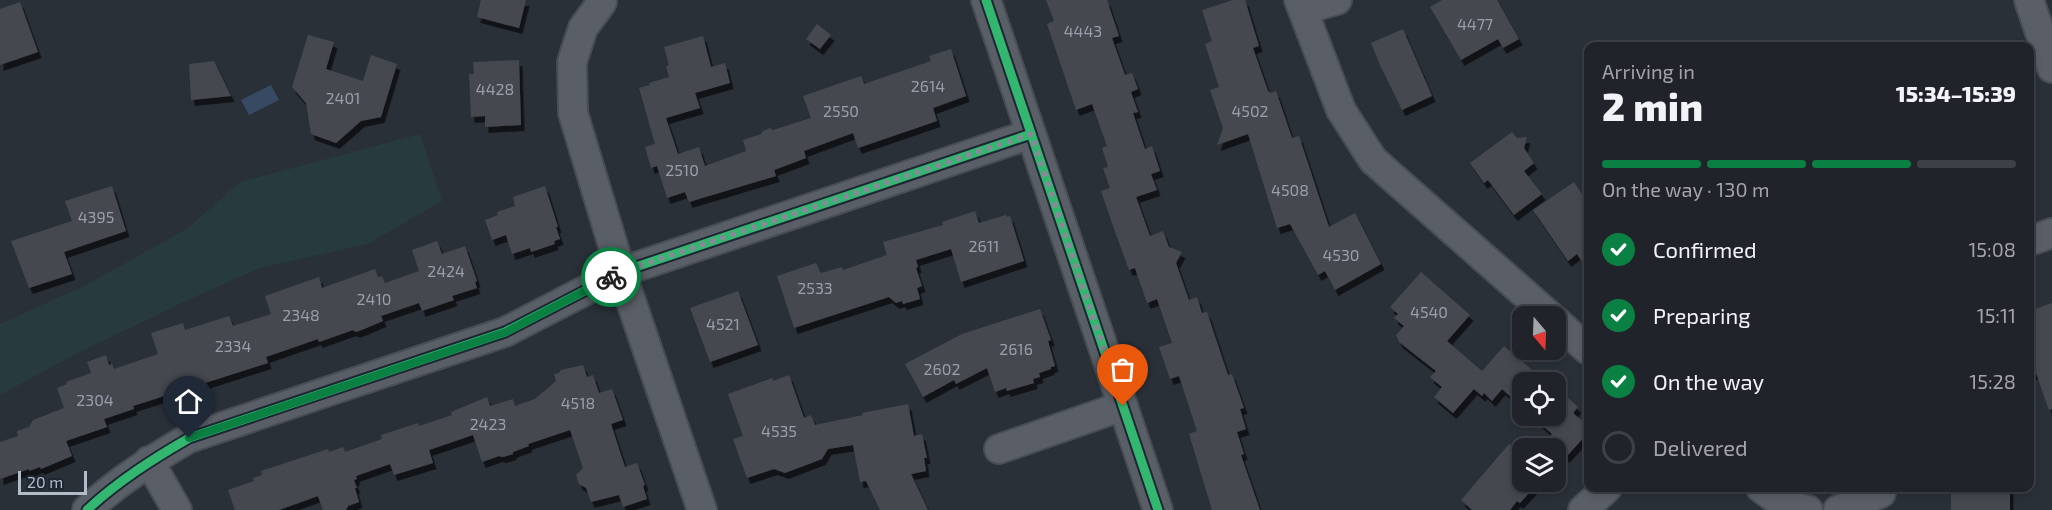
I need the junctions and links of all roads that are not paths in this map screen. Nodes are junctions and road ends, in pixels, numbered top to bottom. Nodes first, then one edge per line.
1 (986, 0) edge
2 (1337, 0) edge
3 (2029, 0) edge
4 (602, 2) dead end
5 (1301, 5) edge
6 (2052, 68) edge
7 (1031, 134) junction
8 (2052, 233) edge
9 (2034, 240) edge
10 (621, 272) junction
11 (1539, 306) edge
12 (1566, 330) edge
13 (1584, 346) edge
14 (1123, 406) junction
15 (999, 449) dead end
16 (149, 461) junction
17 (1603, 492) edge
18 (1767, 492) edge
19 (1881, 493) dead end
20 (87, 510) edge
21 (177, 510) edge
22 (702, 510) edge
23 (1158, 510) edge
24 (1583, 510) edge
25 (1808, 510) edge
26 (1838, 510) edge

1 - 7 street
2 - 5 street
3 - 6 street
4 - 10 street
5 - 11 street
7 - 10 street
7 - 14 street
8 - 9 street
10 - 16 street
10 - 22 street
12 - 13 street
14 - 15 street
14 - 23 street
16 - 20 street
16 - 21 street
17 - 24 street
18 - 25 street
19 - 26 street

